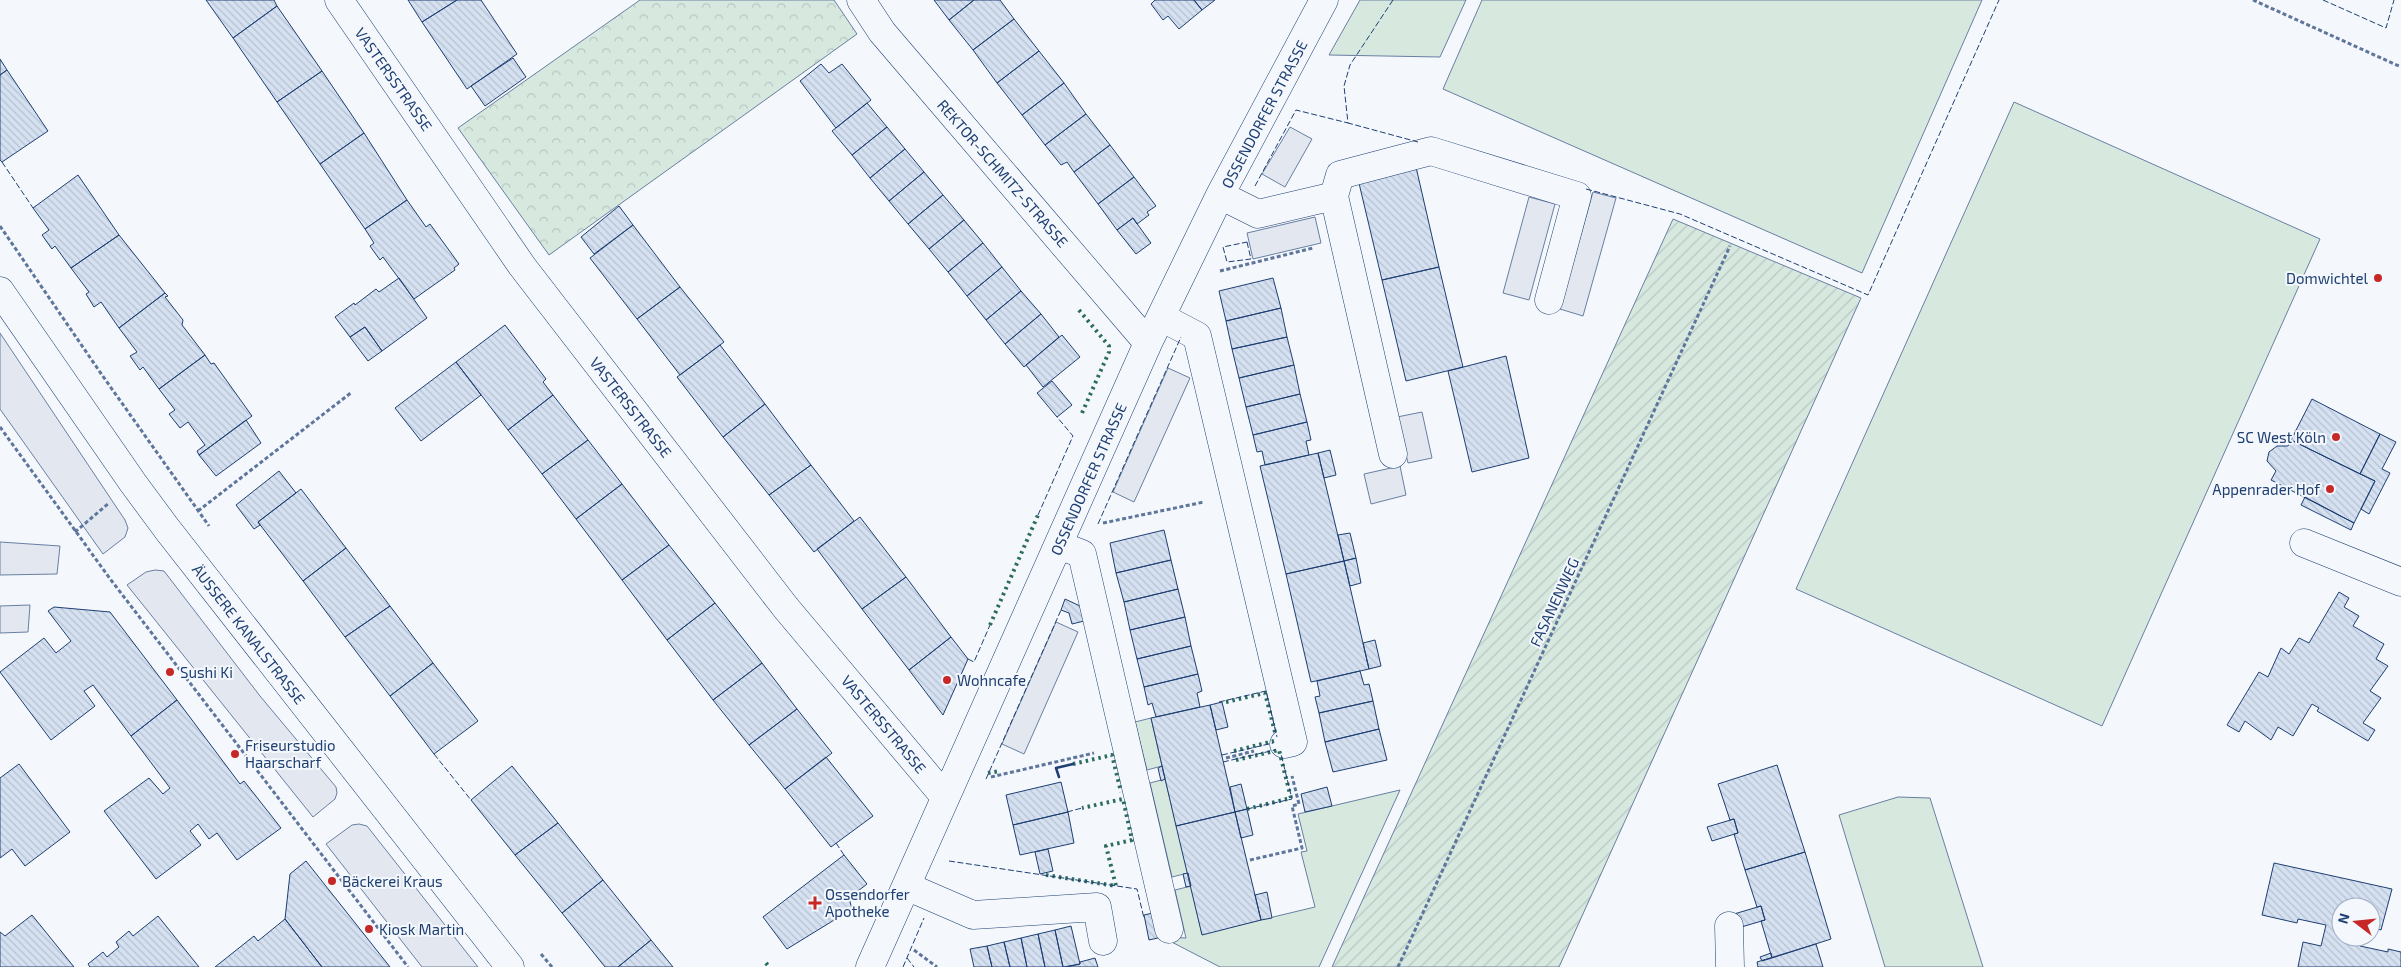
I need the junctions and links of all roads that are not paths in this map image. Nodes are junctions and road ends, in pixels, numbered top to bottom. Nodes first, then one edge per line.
1 (339, 0) edge
2 (861, 0) edge
3 (1324, 0) edge
4 (1220, 196) junction
5 (1334, 196) junction
6 (0, 291) edge
7 (1549, 300) dead end
8 (1161, 317) junction
9 (1148, 343) junction
10 (1393, 454) dead end
11 (2304, 543) dead end
12 (1058, 545) junction
13 (2401, 582) edge
14 (1284, 744) road end
15 (945, 797) junction
16 (906, 886) junction
17 (1729, 926) dead end
18 (1169, 929) dead end
19 (1103, 941) dead end
20 (510, 967) edge
21 (870, 967) edge
22 (1730, 967) edge

1 - 15 street, VASTERSSTRASSE
2 - 9 street, REKTOR-SCHMITZ-STRASSE
3 - 4 street, OSSENDORFER STRASSE
4 - 5 street
4 - 8 street, OSSENDORFER STRASSE
5 - 7 street
5 - 10 street
6 - 20 street, ÄUSSERE KANALSTRASSE
8 - 9 street, OSSENDORFER STRASSE
8 - 14 street
9 - 12 street, OSSENDORFER STRASSE
11 - 13 street
12 - 15 street, OSSENDORFER STRASSE
12 - 18 street
15 - 16 street, OSSENDORFER STRASSE
16 - 19 street
16 - 21 street, OSSENDORFER STRASSE
17 - 22 street

